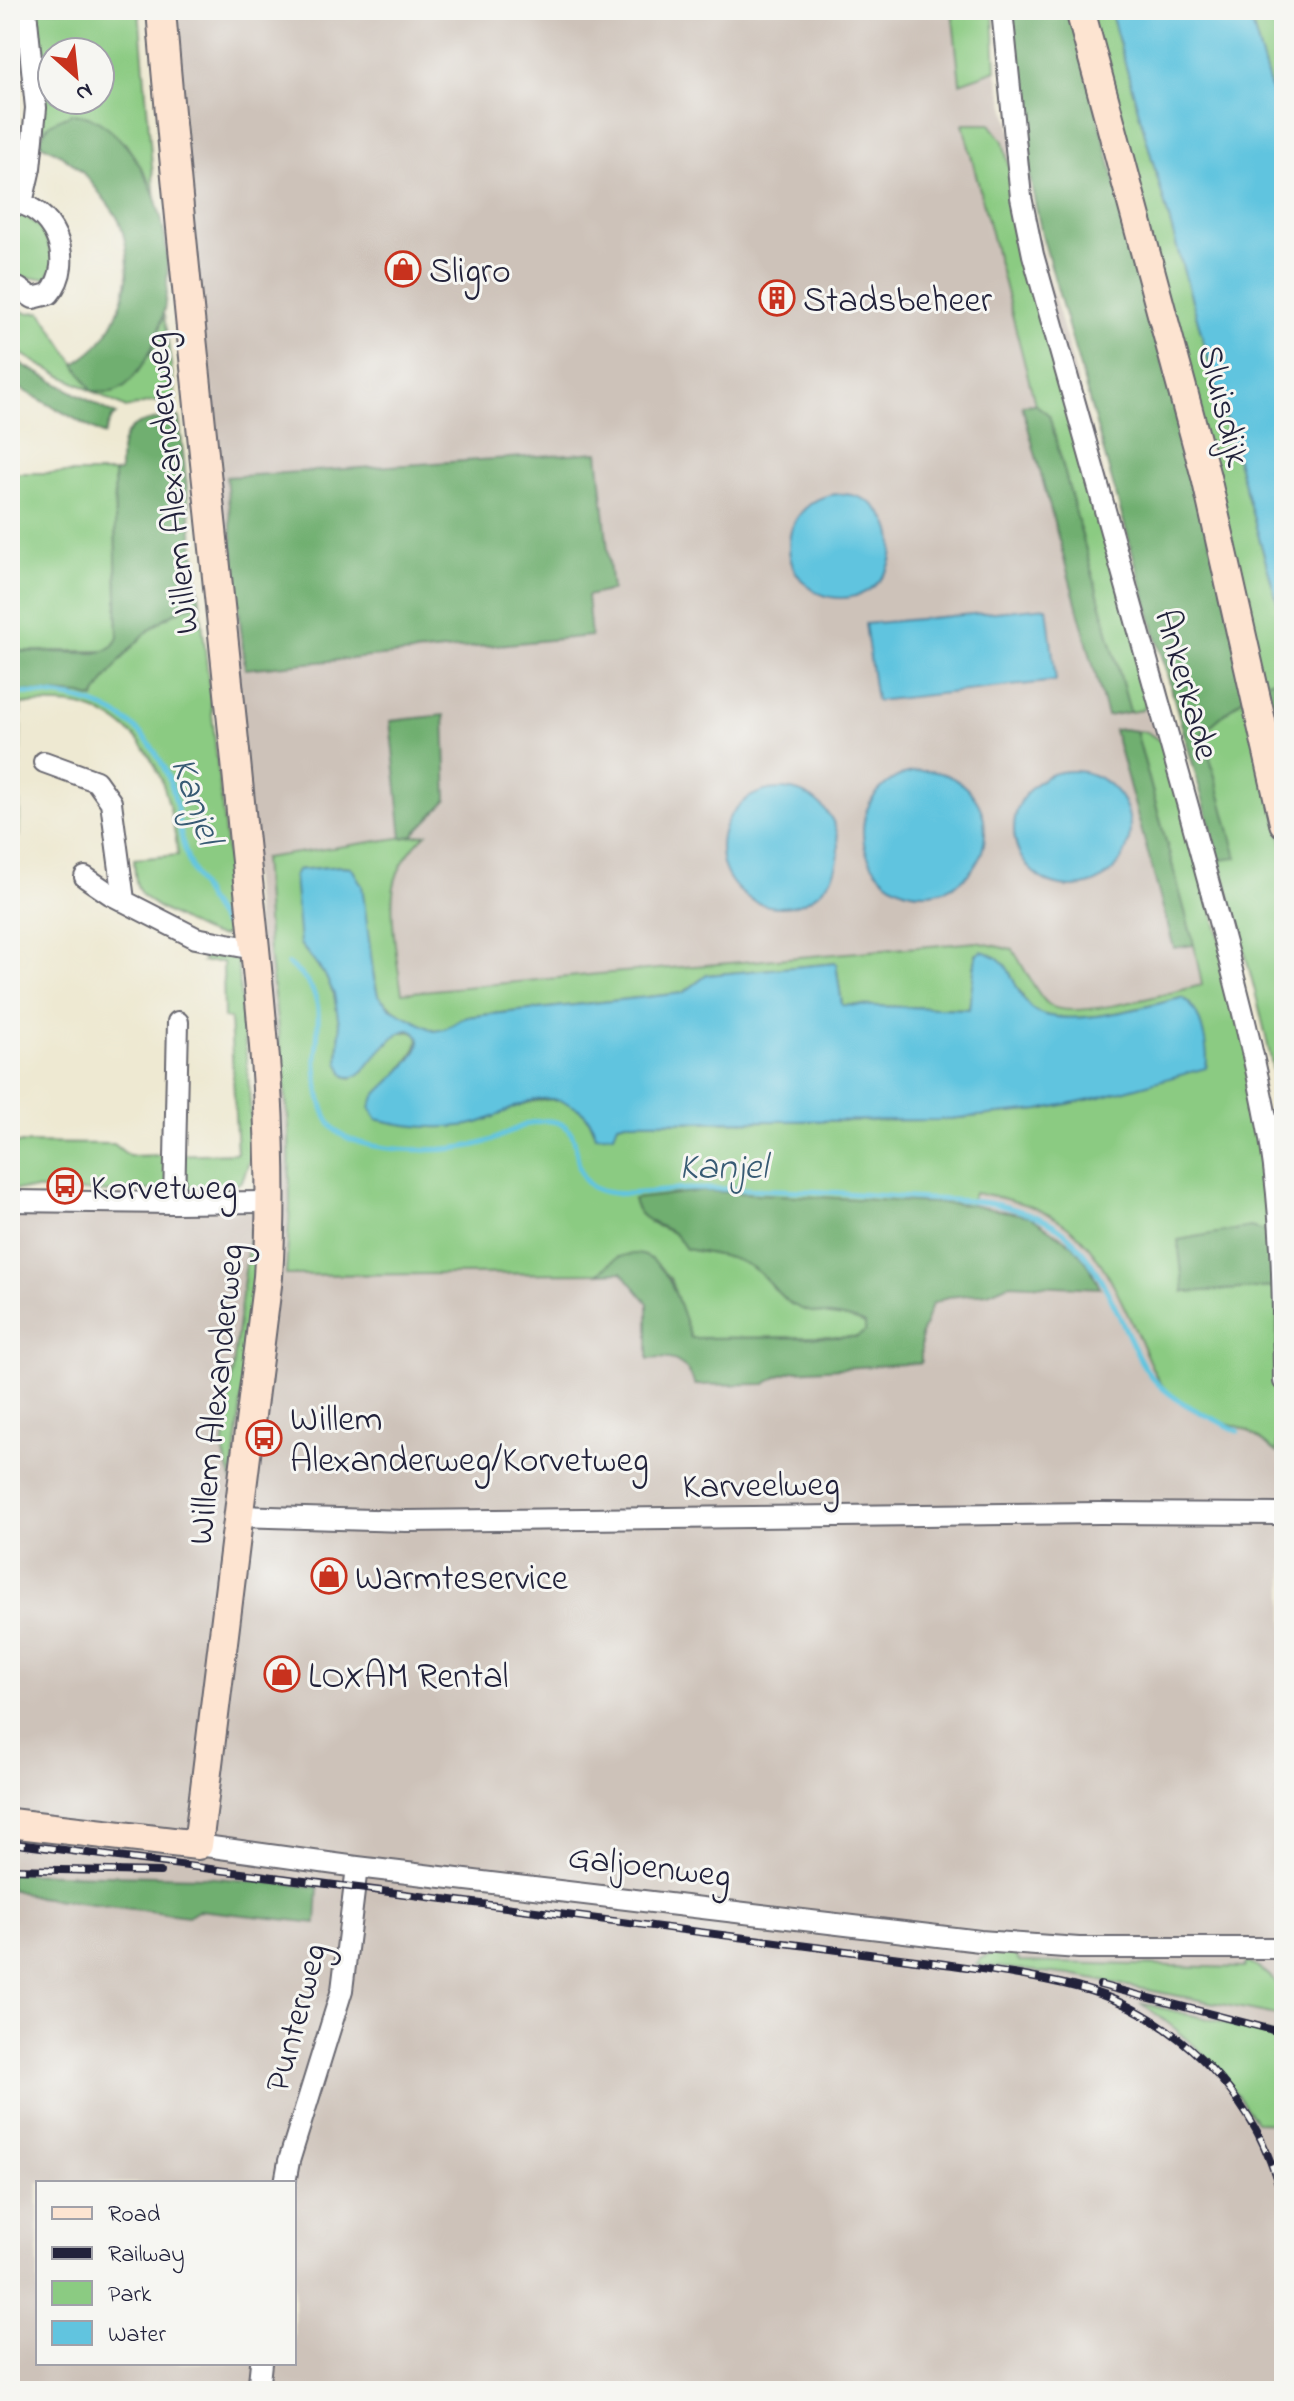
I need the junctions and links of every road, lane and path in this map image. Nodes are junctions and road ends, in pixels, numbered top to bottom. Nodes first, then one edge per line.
1 (26, 10) edge
2 (161, 10) edge
3 (1002, 10) edge
4 (1080, 10) edge
5 (16, 202) edge
6 (18, 288) dead end
7 (44, 762) dead end
8 (1284, 823) edge
9 (85, 877) dead end
10 (124, 900) junction
11 (254, 949) junction
12 (178, 1022) dead end
13 (10, 1201) edge
14 (272, 1202) junction
15 (174, 1203) junction
16 (1284, 1381) edge
17 (1284, 1514) edge
18 (240, 1516) junction
19 (10, 1823) edge
20 (198, 1845) junction
21 (357, 1867) junction
22 (1284, 1948) edge
23 (285, 2181) edge
24 (261, 2365) edge
25 (258, 2391) edge

1 - 5 street
2 - 11 street, Willem Alexanderweg
3 - 16 street, Ankerkade
4 - 8 street, Sluisdijk
5 - 6 street
7 - 10 street
9 - 10 street
10 - 11 street
11 - 14 street, Willem Alexanderweg
12 - 15 street
13 - 15 street
14 - 15 street
14 - 18 street, Willem Alexanderweg
17 - 18 street, Karveelweg
18 - 20 street, Willem Alexanderweg
19 - 20 street, Galjoenweg
20 - 21 street, Galjoenweg
21 - 22 street, Galjoenweg
21 - 23 street, Punterweg
24 - 25 street

